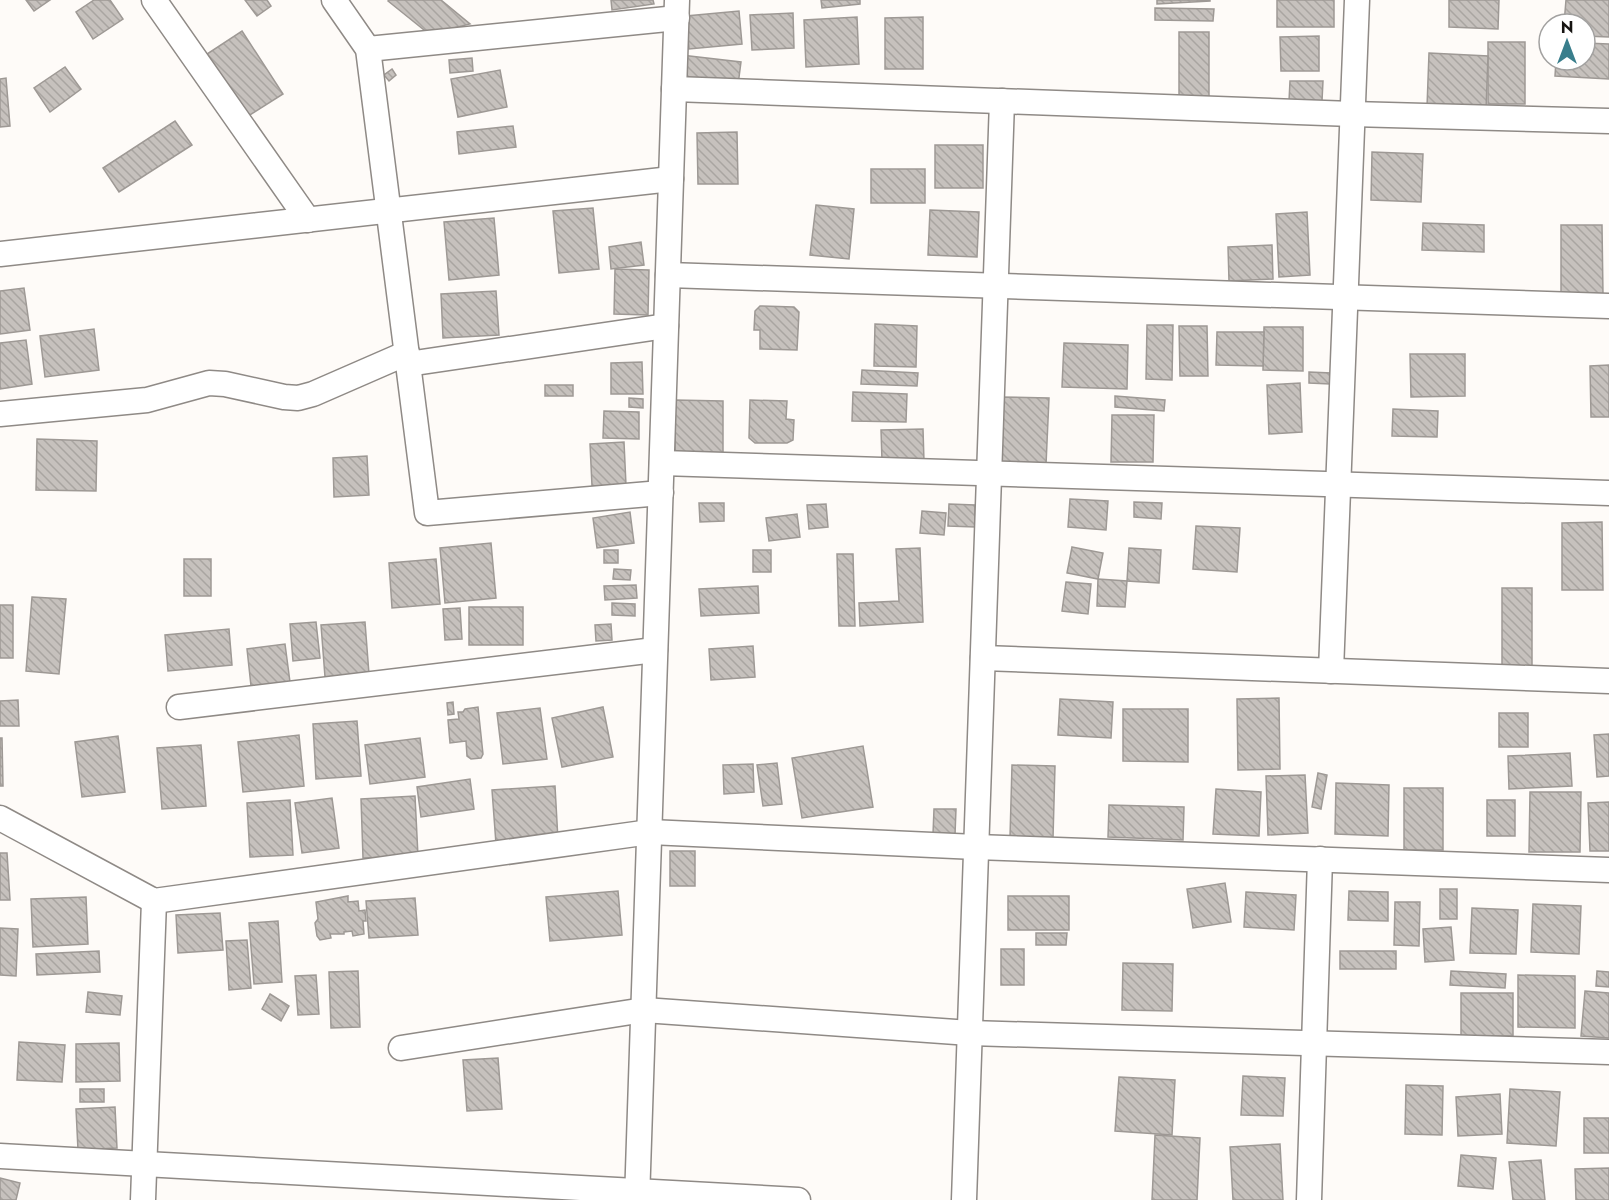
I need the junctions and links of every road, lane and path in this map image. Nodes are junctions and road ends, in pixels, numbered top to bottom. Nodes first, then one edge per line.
1 (154, 0) edge
2 (334, 0) edge
3 (1357, 0) edge
4 (677, 9) edge
5 (368, 49) junction
6 (674, 88) junction
7 (1002, 101) junction
8 (1352, 114) junction
9 (1609, 121) edge
10 (671, 179) junction
11 (388, 211) junction
12 (308, 220) junction
13 (0, 254) edge
14 (668, 275) junction
15 (996, 286) junction
16 (1345, 297) junction
17 (1609, 306) edge
18 (666, 326) junction
19 (407, 358) junction
20 (0, 414) edge
21 (662, 463) junction
22 (989, 473) junction
23 (1338, 485) junction
24 (661, 493) junction
25 (1609, 493) edge
26 (655, 650) junction
27 (983, 658) junction
28 (1331, 671) junction
29 (1609, 681) edge
30 (179, 707) dead end
31 (0, 818) edge
32 (650, 832) junction
33 (976, 847) junction
34 (1320, 859) junction
35 (1609, 870) edge
36 (154, 901) junction
37 (644, 1010) junction
38 (970, 1033) junction
39 (1314, 1043) junction
40 (401, 1048) dead end
41 (1609, 1052) edge
42 (0, 1156) edge
43 (145, 1165) junction
44 (637, 1196) edge
45 (143, 1200) edge
46 (798, 1200) edge
47 (964, 1200) edge
48 (1309, 1200) edge

1 - 12 street
2 - 5 street
3 - 8 street
4 - 5 street
4 - 6 street
5 - 11 street
6 - 7 street
6 - 10 street
7 - 8 street
7 - 15 street
8 - 9 street
8 - 16 street
10 - 11 street
10 - 14 street
11 - 12 street
11 - 19 street
12 - 13 street
14 - 15 street
14 - 18 street
15 - 16 street
15 - 22 street
16 - 17 street
16 - 23 street
18 - 19 street
18 - 21 street
19 - 20 street
19 - 24 street
21 - 22 street
21 - 24 street
22 - 23 street
22 - 27 street
23 - 25 street
23 - 28 street
24 - 26 street
26 - 30 street
26 - 32 street
27 - 28 street
27 - 33 street
28 - 29 street
31 - 36 street
32 - 33 street
32 - 36 street
32 - 37 street
33 - 34 street
33 - 38 street
34 - 35 street
34 - 39 street
36 - 43 street
37 - 38 street
37 - 40 street
37 - 44 street
38 - 39 street
38 - 47 street
39 - 41 street
39 - 48 street
42 - 43 street
43 - 44 street
43 - 45 street
44 - 46 street

